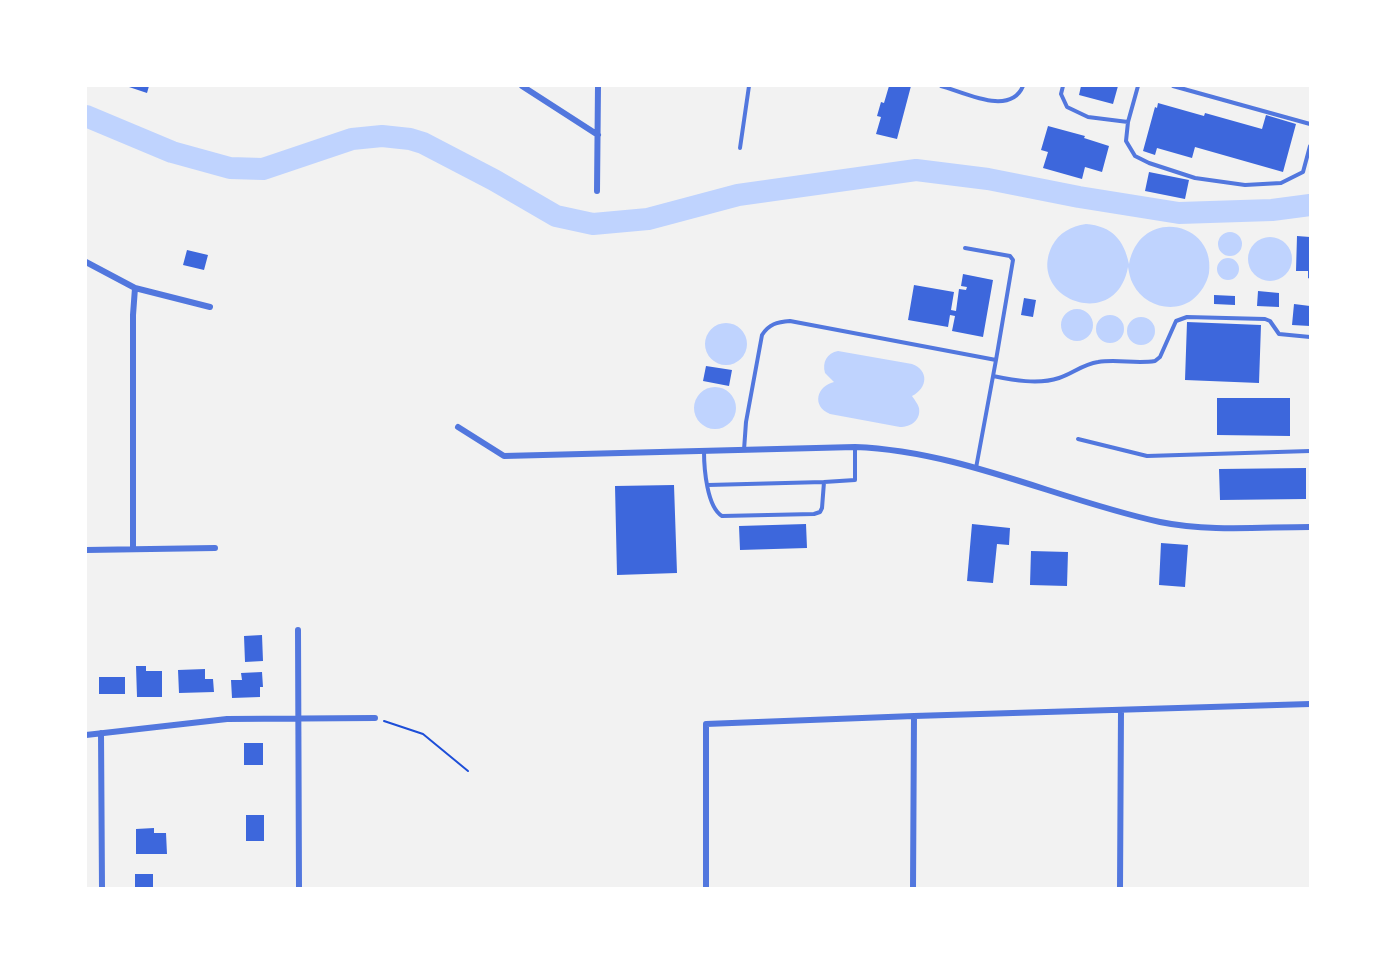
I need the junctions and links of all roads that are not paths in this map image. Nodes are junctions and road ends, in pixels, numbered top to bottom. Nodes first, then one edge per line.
1 (522, 86) edge
2 (598, 86) edge
3 (749, 86) edge
4 (941, 86) edge
5 (1023, 86) edge
6 (1063, 86) edge
7 (1138, 86) edge
8 (1173, 86) edge
9 (1128, 122) junction
10 (1311, 124) edge
11 (598, 135) junction
12 (1311, 146) edge
13 (740, 148) dead end
14 (597, 191) dead end
15 (965, 248) dead end
16 (86, 262) edge
17 (135, 288) junction
18 (210, 307) dead end
19 (1311, 337) edge
20 (996, 360) junction
21 (993, 376) junction
22 (458, 427) dead end
23 (1078, 439) dead end
24 (855, 447) junction
25 (744, 450) junction
26 (704, 451) junction
27 (1311, 451) edge
28 (976, 468) junction
29 (824, 482) junction
30 (708, 485) junction
31 (1311, 527) edge
32 (214, 548) dead end
33 (133, 549) junction
34 (86, 550) edge
35 (298, 630) dead end
36 (1311, 704) edge
37 (1122, 710) junction
38 (914, 716) junction
39 (375, 718) road end
40 (298, 719) junction
41 (102, 733) junction
42 (86, 735) edge
43 (102, 888) edge
44 (299, 888) edge
45 (706, 888) edge
46 (912, 888) edge
47 (1120, 888) edge

1 - 11 street
2 - 11 street
3 - 13 lane
4 - 5 lane
6 - 9 lane
7 - 9 lane
8 - 10 lane
9 - 12 lane
11 - 14 street
15 - 20 lane
16 - 17 street
17 - 18 street
17 - 33 street
19 - 21 lane
20 - 21 lane
20 - 25 lane
21 - 28 lane
22 - 26 street
23 - 27 lane
24 - 25 street
24 - 28 street
24 - 29 lane
25 - 26 street
26 - 30 lane
28 - 31 street
29 - 30 lane
29 - 30 lane
32 - 33 street
33 - 34 street
35 - 40 street
36 - 37 street
37 - 38 street
37 - 47 street
38 - 45 street
38 - 46 street
39 - 40 street
40 - 41 street
40 - 44 street
41 - 42 street
41 - 43 street

